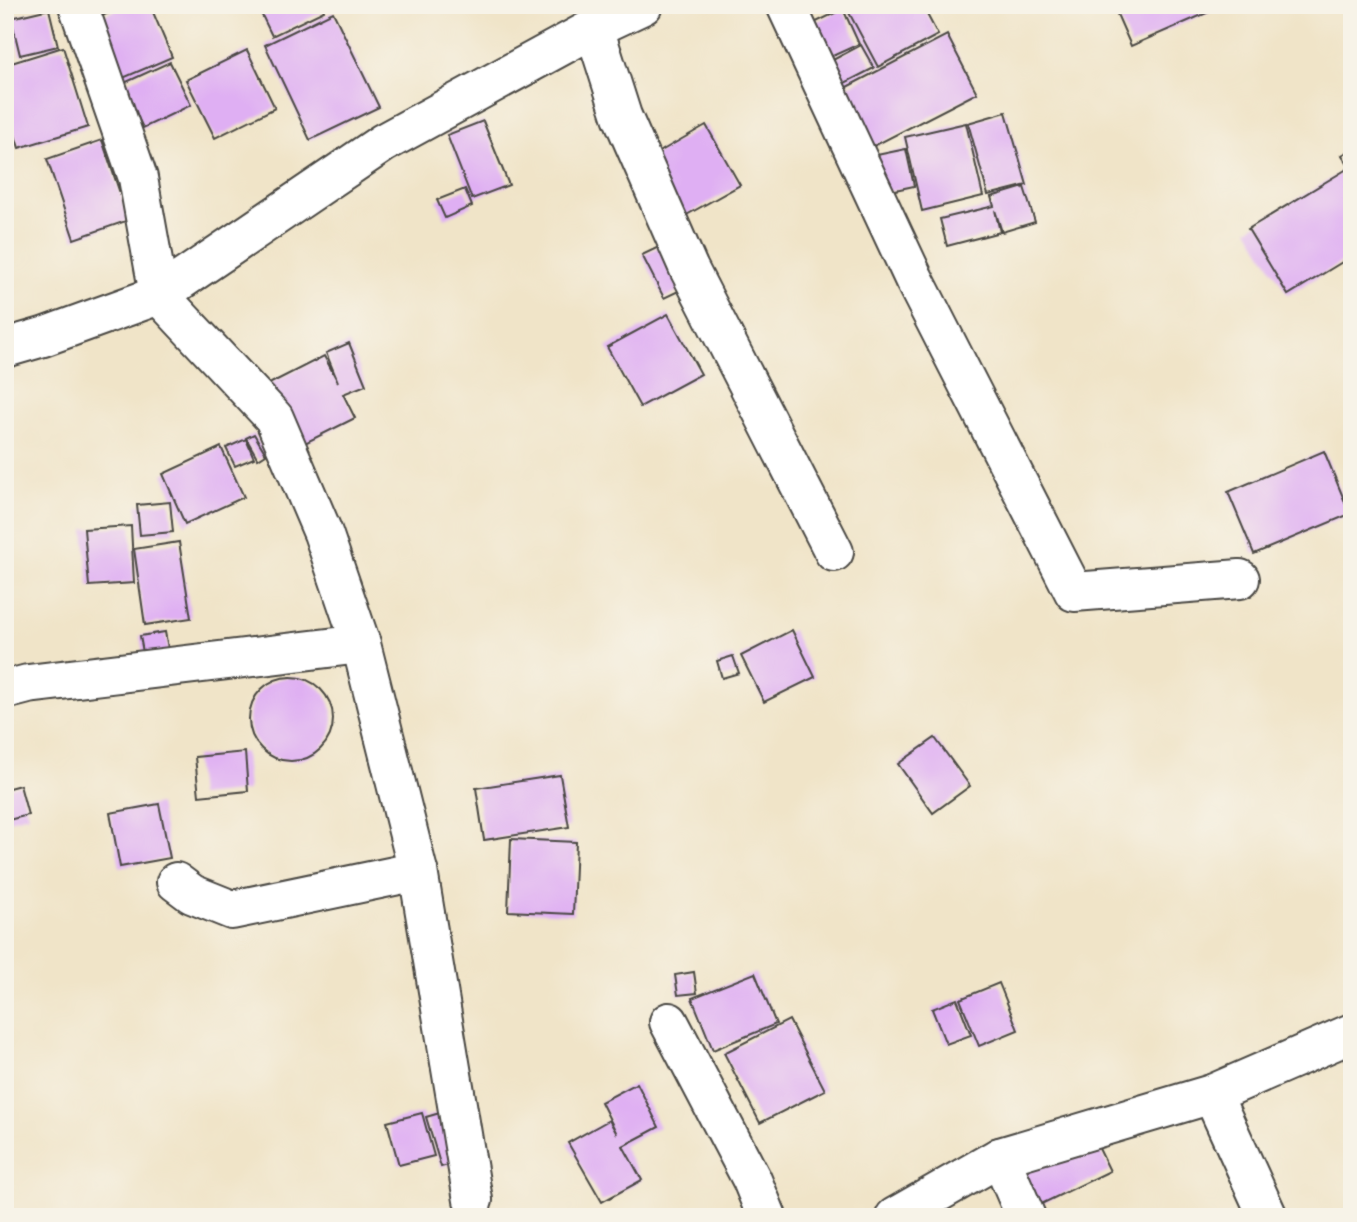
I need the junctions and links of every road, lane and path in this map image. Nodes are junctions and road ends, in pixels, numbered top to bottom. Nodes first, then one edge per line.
1 (78, 5) edge
2 (643, 5) edge
3 (786, 5) edge
4 (594, 29) junction
5 (159, 295) junction
6 (5, 348) edge
7 (834, 552) dead end
8 (1240, 579) dead end
9 (361, 643) junction
10 (5, 690) edge
11 (418, 871) junction
12 (176, 882) dead end
13 (669, 1021) dead end
14 (1352, 1033) edge
15 (1212, 1094) junction
16 (1000, 1157) junction
17 (473, 1200) dead end
18 (767, 1217) edge
19 (895, 1217) edge
20 (1026, 1217) edge
21 (1268, 1217) edge

1 - 5 street
2 - 4 street
3 - 8 street
4 - 5 street
4 - 7 street
5 - 6 street
5 - 9 street
9 - 10 street
9 - 11 street
11 - 12 street
11 - 17 street
13 - 18 street
14 - 15 street
15 - 16 street
15 - 21 street
16 - 19 street
16 - 20 street

